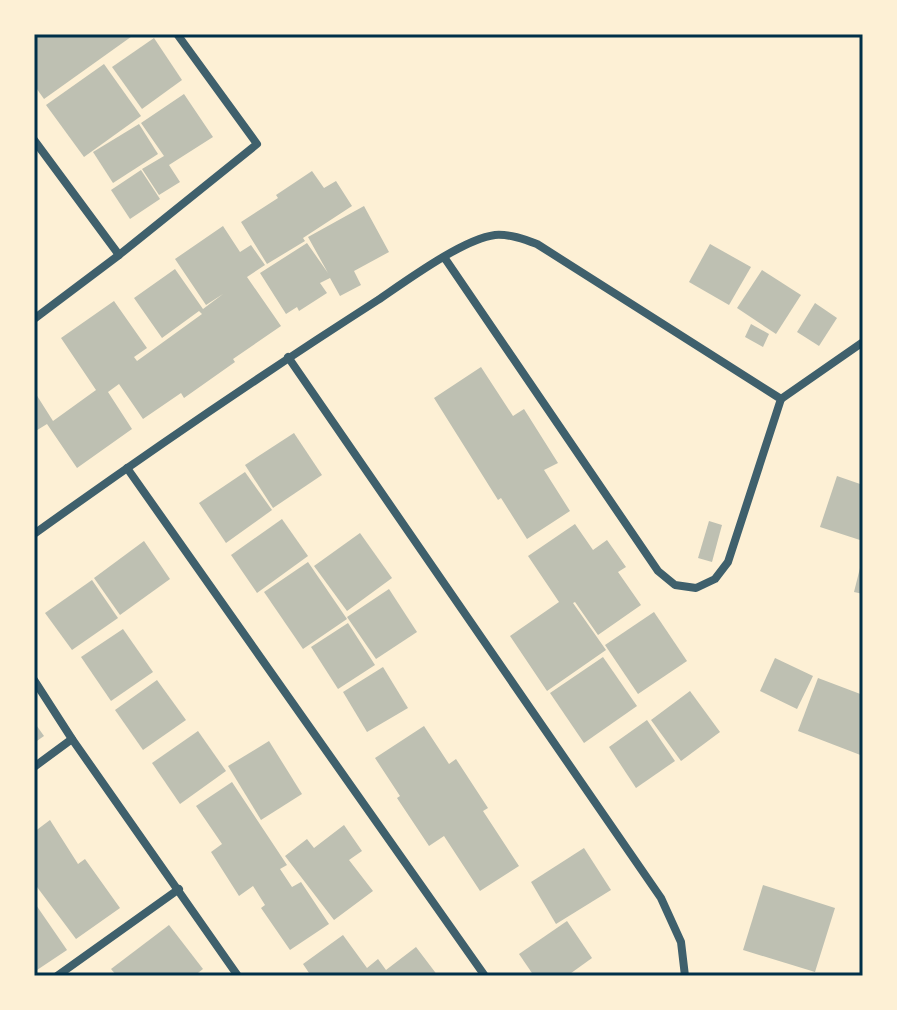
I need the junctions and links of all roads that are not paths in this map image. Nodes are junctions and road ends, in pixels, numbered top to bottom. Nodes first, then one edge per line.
1 (177, 34) edge
2 (34, 140) edge
3 (119, 255) junction
4 (444, 257) junction
5 (34, 319) edge
6 (863, 342) edge
7 (288, 357) junction
8 (781, 399) junction
9 (127, 468) junction
10 (34, 534) edge
11 (34, 680) edge
12 (72, 739) junction
13 (34, 767) edge
14 (179, 889) junction
15 (57, 976) edge
16 (238, 976) edge
17 (485, 976) edge
18 (685, 976) edge

1 - 3 street
2 - 3 street
3 - 5 street
4 - 7 street
4 - 8 street
4 - 8 street
6 - 8 street
7 - 9 street
7 - 18 street
9 - 10 street
9 - 17 street
11 - 12 street
12 - 13 street
12 - 14 street
14 - 15 street
14 - 16 street

